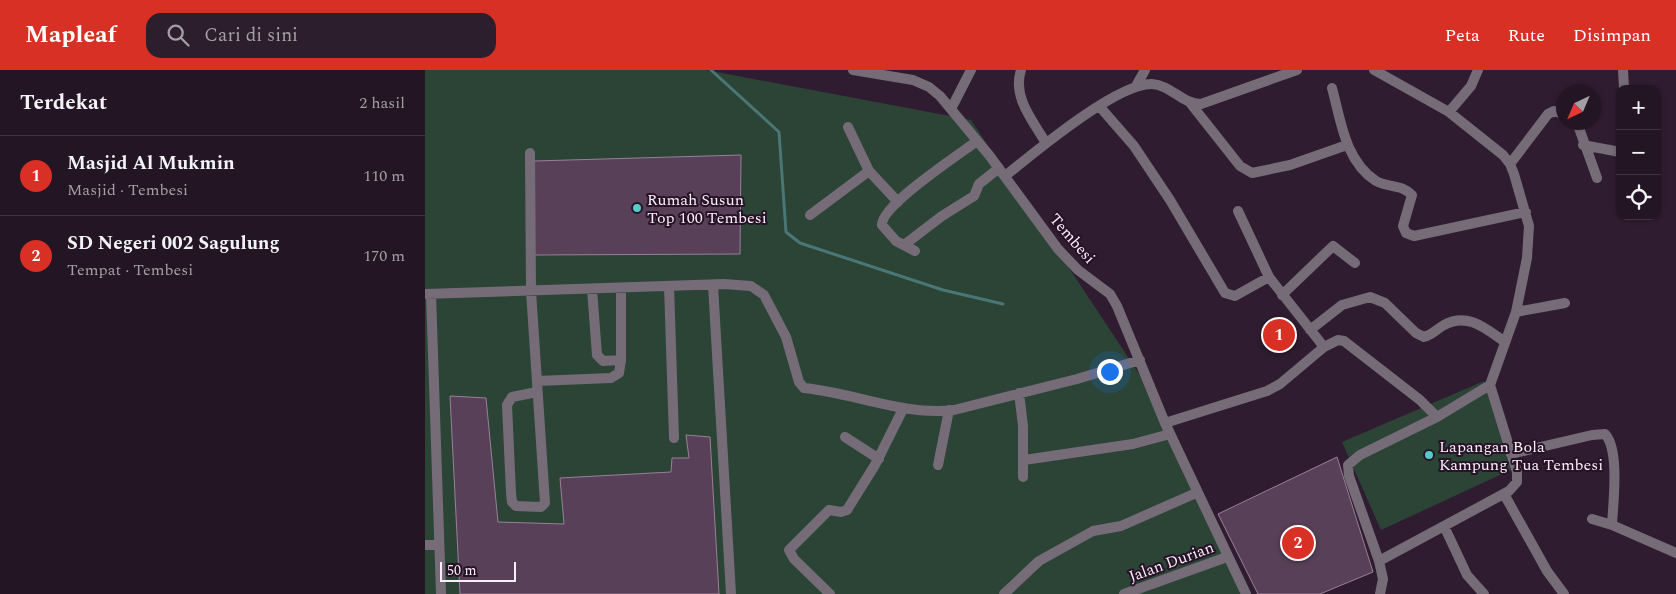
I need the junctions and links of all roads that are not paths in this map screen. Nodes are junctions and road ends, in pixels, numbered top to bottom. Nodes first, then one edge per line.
1 (853, 70) edge
2 (971, 70) edge
3 (1021, 70) edge
4 (1145, 70) edge
5 (1297, 70) edge
6 (1374, 70) edge
7 (1478, 70) edge
8 (1623, 70) edge
9 (1625, 85) edge
10 (1136, 86) junction
11 (1332, 88) dead end
12 (1191, 104) junction
13 (1100, 107) junction
14 (952, 108) junction
15 (1449, 112) junction
16 (1556, 112) edge
17 (848, 127) dead end
18 (1579, 130) edge
19 (977, 141) junction
20 (1046, 143) junction
21 (1347, 145) junction
22 (1583, 145) junction
23 (1616, 151) edge
24 (530, 153) dead end
25 (1510, 164) junction
26 (869, 171) junction
27 (1002, 172) junction
28 (1597, 178) dead end
29 (898, 202) junction
30 (1238, 211) dead end
31 (1526, 212) junction
32 (810, 215) dead end
33 (904, 245) junction
34 (915, 251) dead end
35 (1355, 263) dead end
36 (1269, 277) junction
37 (713, 285) junction
38 (669, 286) junction
39 (592, 289) junction
40 (621, 289) junction
41 (531, 291) junction
42 (428, 294) edge
43 (1282, 295) junction
44 (1565, 303) dead end
45 (1516, 312) junction
46 (1310, 330) junction
47 (1505, 342) junction
48 (1324, 347) junction
49 (621, 360) junction
50 (1139, 360) junction
51 (537, 381) junction
52 (1490, 385) junction
53 (537, 392) junction
54 (1019, 393) junction
55 (903, 409) junction
56 (949, 410) junction
57 (1437, 416) junction
58 (1165, 423) junction
59 (1170, 434) junction
60 (845, 437) dead end
61 (674, 438) dead end
62 (1511, 454) junction
63 (879, 459) junction
64 (1024, 460) junction
65 (939, 466) dead end
66 (1023, 477) dead end
67 (1196, 493) junction
68 (1503, 494) junction
69 (1592, 519) dead end
70 (1612, 525) junction
71 (1444, 526) junction
72 (439, 545) junction
73 (425, 546) edge
74 (1676, 552) edge
75 (1227, 557) junction
76 (1379, 561) junction
77 (441, 594) edge
78 (731, 594) edge
79 (830, 594) edge
80 (1004, 594) edge
81 (1124, 594) edge
82 (1246, 594) edge
83 (1380, 594) edge
84 (1484, 594) edge
85 (1564, 594) edge

1 - 14 street, Tembesi
2 - 14 street
3 - 20 street
4 - 10 street
5 - 12 street
6 - 15 street
7 - 15 street
8 - 9 street
10 - 12 street
10 - 13 street
11 - 21 street
12 - 21 street
13 - 20 street
13 - 36 street
14 - 19 street, Tembesi
15 - 25 street
16 - 25 street
17 - 26 street
18 - 22 street
19 - 27 street, Tembesi
19 - 29 street
20 - 27 street
21 - 31 street
22 - 23 street
22 - 28 street
24 - 41 street
25 - 31 street
26 - 29 street
26 - 32 street
27 - 33 street
27 - 50 street, Tembesi
29 - 33 street
30 - 36 street
31 - 45 street
33 - 34 street
35 - 43 street
36 - 43 street
37 - 38 street
37 - 55 street
37 - 78 street
38 - 40 street
38 - 61 street
39 - 40 street
39 - 41 street
39 - 49 street
40 - 49 street
41 - 42 street
41 - 51 street
42 - 72 street
43 - 46 street
44 - 45 street
45 - 47 street
46 - 47 street
46 - 48 street
47 - 52 street
48 - 57 street
48 - 58 street
49 - 51 street
50 - 54 street
50 - 58 street, Tembesi
51 - 53 street
52 - 57 street
52 - 62 street
53 - 53 street
54 - 56 street
54 - 64 street
55 - 56 street
55 - 63 street
56 - 65 street
57 - 76 street
58 - 59 street, Tembesi
59 - 64 street
59 - 67 street, Tembesi
60 - 63 street
62 - 68 street
62 - 70 street
63 - 79 street
64 - 66 street
67 - 75 street, Tembesi
67 - 80 street
68 - 71 street
68 - 85 street
69 - 70 street
70 - 74 street
71 - 76 street
71 - 84 street
72 - 73 street
72 - 77 street
75 - 81 street, Jalan Durian
75 - 82 street, Tembesi
76 - 83 street

